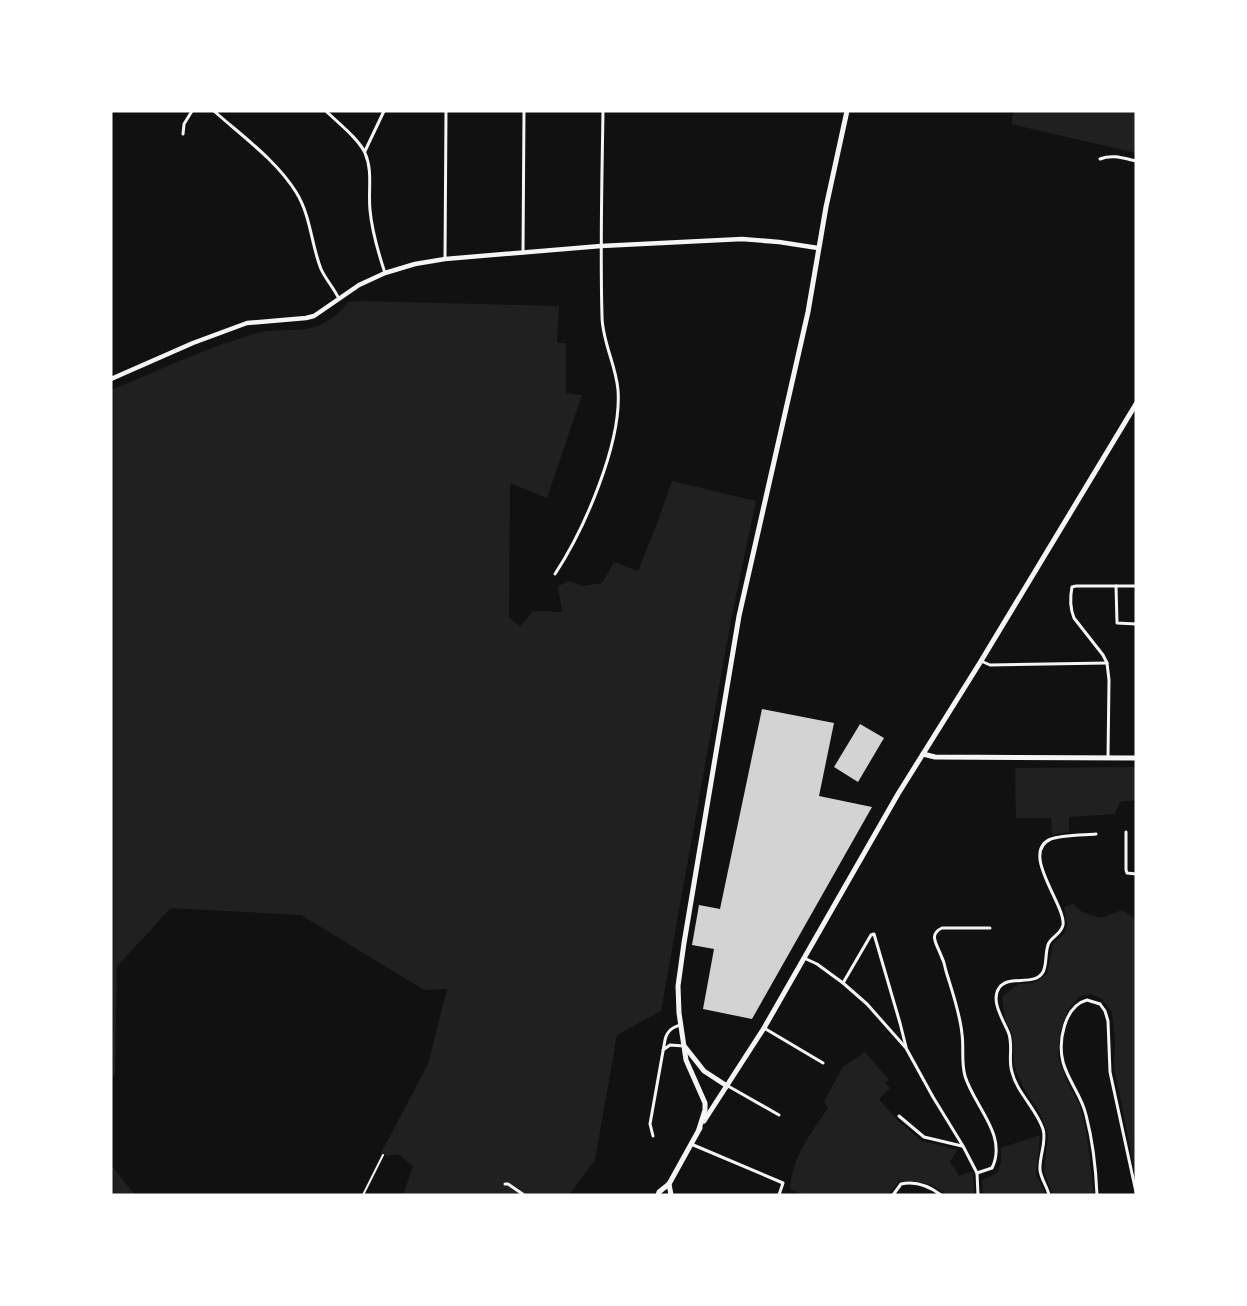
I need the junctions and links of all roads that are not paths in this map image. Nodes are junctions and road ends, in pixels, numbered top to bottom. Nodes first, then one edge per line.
1 (192, 111) edge
2 (214, 111) edge
3 (326, 111) edge
4 (384, 111) edge
5 (446, 111) edge
6 (524, 111) edge
7 (603, 111) edge
8 (847, 111) edge
9 (183, 134) dead end
10 (365, 151) junction
11 (1100, 159) dead end
12 (1136, 161) edge
13 (601, 246) junction
14 (818, 248) junction
15 (523, 253) junction
16 (445, 259) junction
17 (385, 272) junction
18 (340, 299) junction
19 (111, 379) edge
20 (1136, 404) edge
21 (555, 574) dead end
22 (1116, 586) junction
23 (1136, 586) edge
24 (1136, 624) edge
25 (981, 661) junction
26 (1107, 663) junction
27 (924, 754) junction
28 (1108, 757) junction
29 (1136, 758) edge
30 (1126, 832) dead end
31 (1096, 834) dead end
32 (1136, 874) edge
33 (990, 928) dead end
34 (804, 958) junction
35 (842, 983) junction
36 (681, 1025) junction
37 (764, 1028) junction
38 (684, 1046) junction
39 (906, 1048) junction
40 (662, 1051) junction
41 (823, 1063) dead end
42 (727, 1086) junction
43 (779, 1115) dead end
44 (899, 1116) dead end
45 (699, 1129) junction
46 (653, 1136) dead end
47 (691, 1144) junction
48 (963, 1146) junction
49 (383, 1155) dead end
50 (977, 1173) junction
51 (505, 1184) dead end
52 (669, 1184) junction
53 (1136, 1192) edge
54 (363, 1195) edge
55 (524, 1195) edge
56 (658, 1195) edge
57 (671, 1195) edge
58 (779, 1195) edge
59 (892, 1195) edge
60 (940, 1195) edge
61 (978, 1195) edge
62 (1049, 1195) edge
63 (1097, 1195) edge

1 - 9 street
2 - 18 street
3 - 10 street
4 - 10 street
5 - 16 street
6 - 15 street
7 - 13 street
8 - 14 main road
10 - 17 street
11 - 12 street
13 - 14 street
13 - 15 street
13 - 21 street
14 - 36 main road
15 - 16 street
16 - 17 street
17 - 18 street
18 - 19 street
20 - 25 main road
22 - 23 street
22 - 24 street
22 - 26 street
25 - 26 street
25 - 27 main road
26 - 28 street
27 - 28 main road
27 - 34 main road
28 - 29 main road
30 - 32 street
31 - 62 street
33 - 50 street
34 - 35 street
34 - 37 main road
35 - 39 street
35 - 39 street
36 - 38 main road
36 - 40 street
37 - 41 street
37 - 42 main road
38 - 40 street
38 - 42 main road
38 - 45 main road
39 - 48 street
40 - 46 street
42 - 43 street
42 - 45 main road
44 - 48 street
45 - 47 main road
47 - 52 main road
47 - 58 street
48 - 50 street
49 - 54 lane
50 - 61 street
51 - 55 street
52 - 56 main road
52 - 57 main road
53 - 63 street
59 - 60 street

